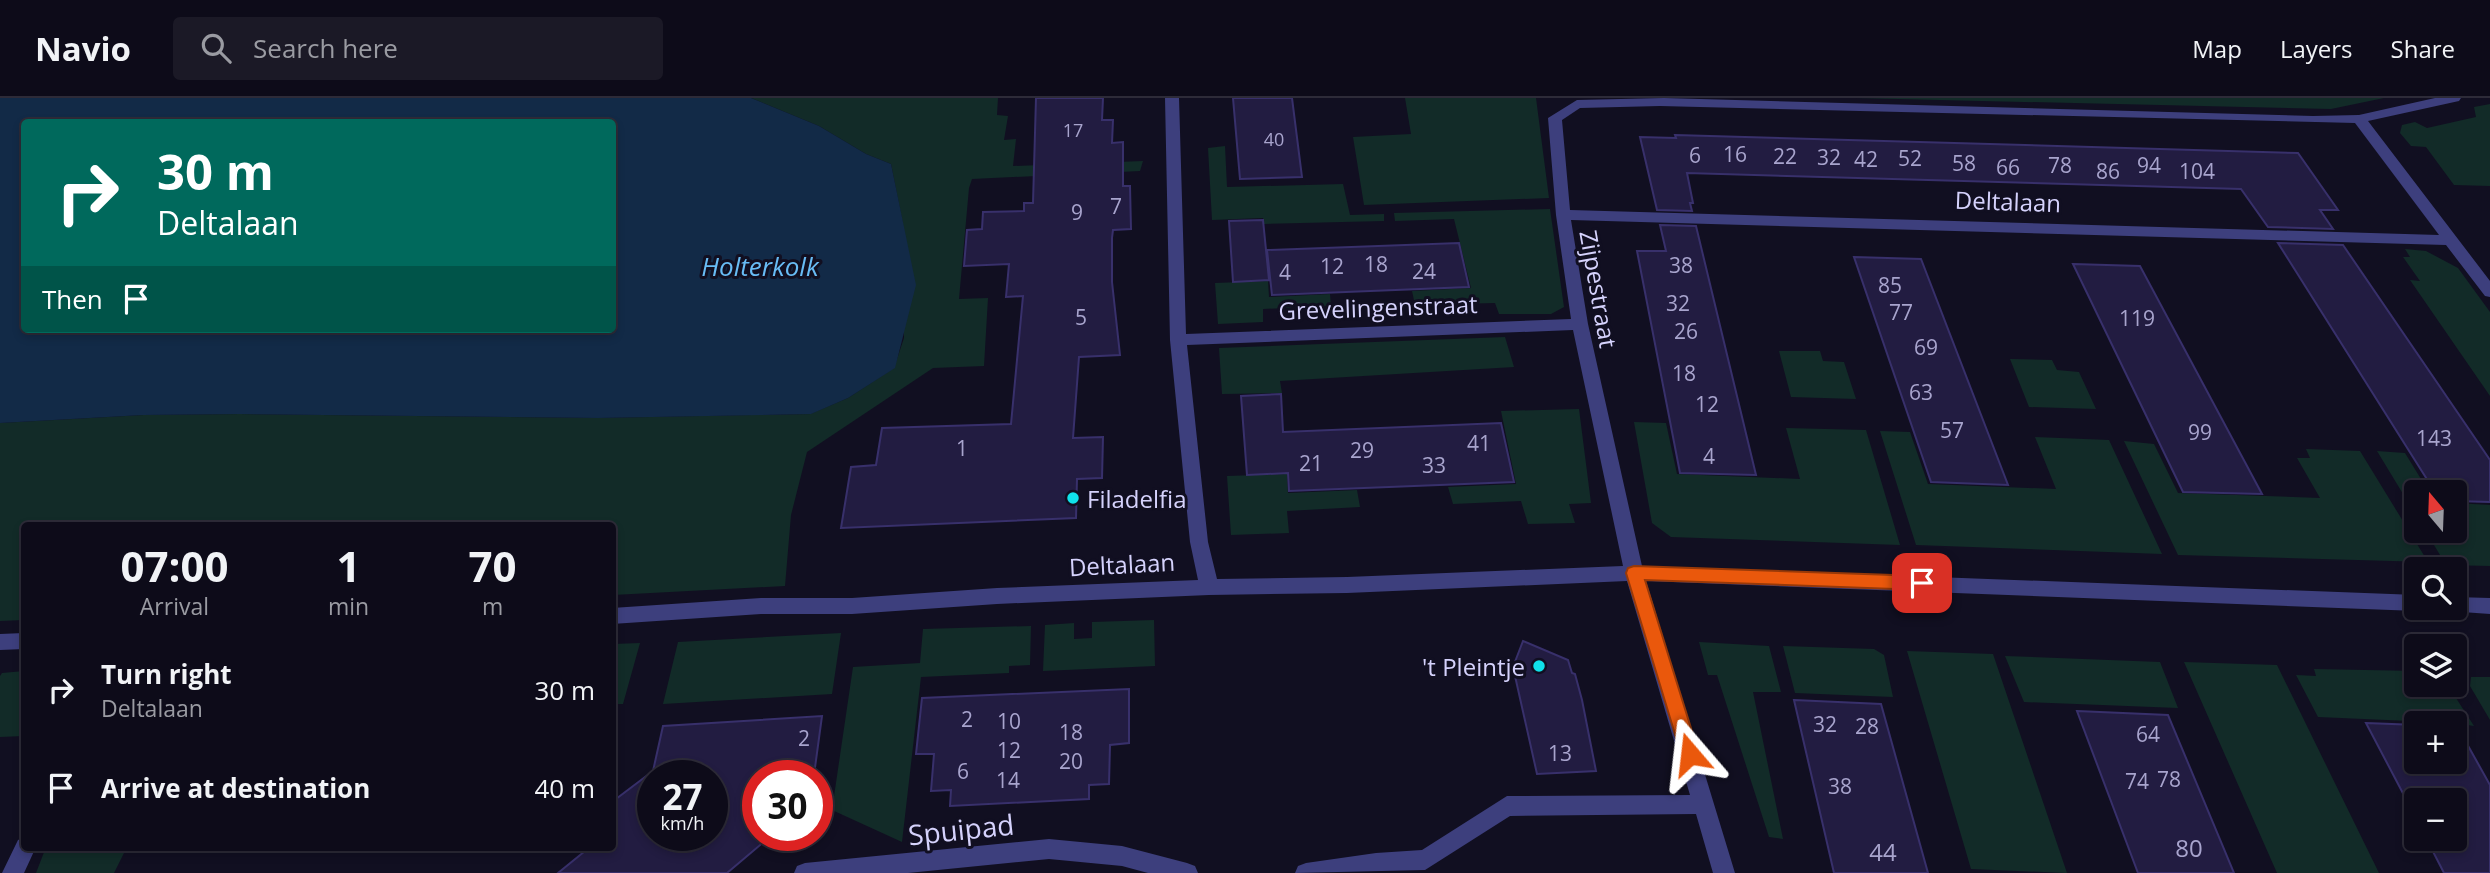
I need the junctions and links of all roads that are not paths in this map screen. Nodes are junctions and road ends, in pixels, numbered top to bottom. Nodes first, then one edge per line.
1 (1172, 98) edge
2 (2454, 98) edge
3 (1659, 100) edge
4 (2359, 119) junction
5 (1563, 215) junction
6 (2452, 240) junction
7 (2490, 292) edge
8 (1580, 324) junction
9 (1178, 340) junction
10 (1634, 573) junction
11 (1209, 587) junction
12 (2404, 603) edge
13 (2467, 605) edge
14 (2490, 606) edge
15 (616, 616) edge
16 (21, 641) edge
17 (0, 642) edge
18 (1705, 804) junction
19 (23, 851) edge
20 (13, 873) edge
21 (805, 873) edge
22 (1187, 873) edge
23 (1306, 873) edge
24 (1724, 873) edge

1 - 9 street
2 - 4 street
3 - 4 street
3 - 5 street, Zijpestraat
4 - 6 street
5 - 6 street, Deltalaan
5 - 8 street, Zijpestraat
6 - 7 street
8 - 9 street, Grevelingenstraat
8 - 10 street, Zijpestraat
9 - 11 street
10 - 11 street, Deltalaan
10 - 12 street, Deltalaan
10 - 18 street
11 - 15 street, Deltalaan
13 - 14 street
16 - 17 street
18 - 23 street
18 - 24 street
19 - 20 street
21 - 22 street, Spuipad

